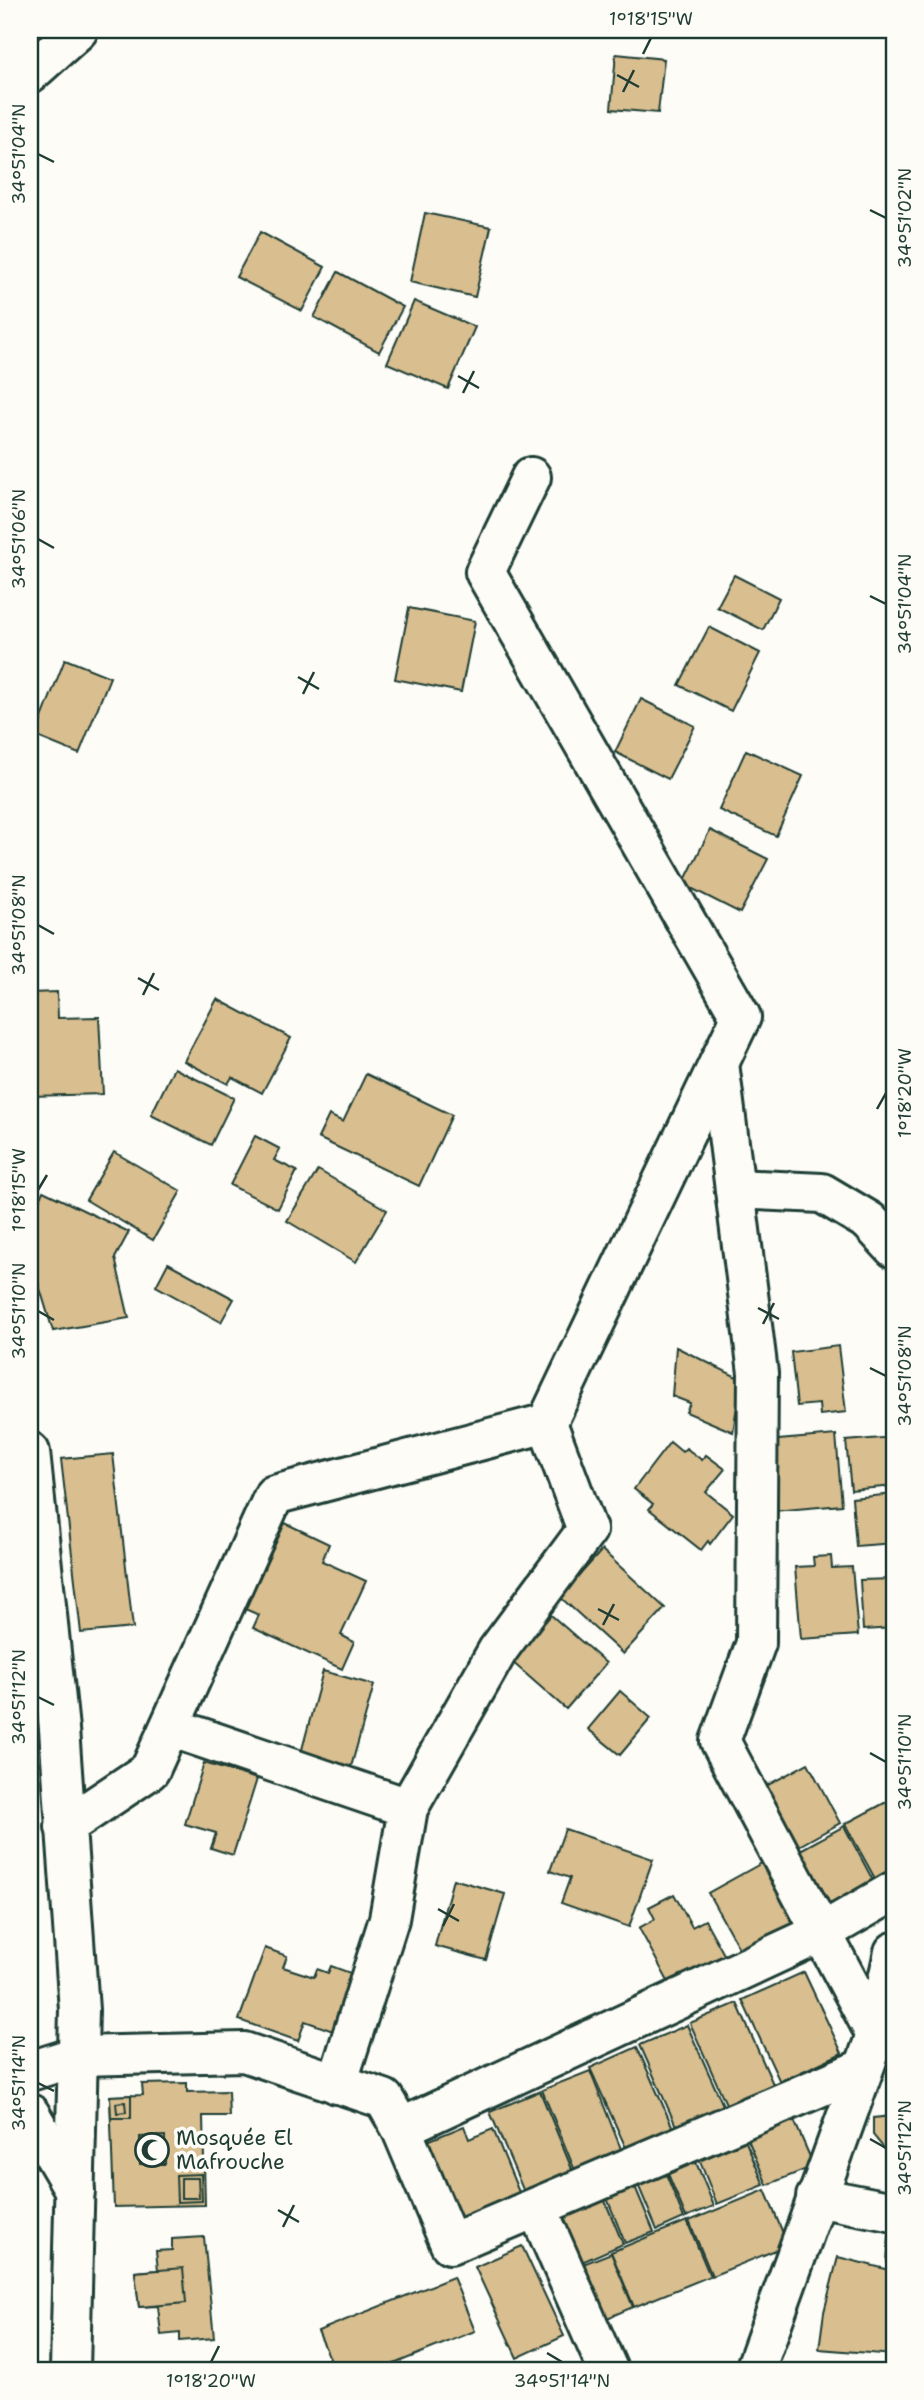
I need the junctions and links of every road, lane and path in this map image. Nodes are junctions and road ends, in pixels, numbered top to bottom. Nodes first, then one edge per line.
1 (78, 30) edge
2 (30, 73) edge
3 (531, 477) dead end
4 (719, 1063) junction
5 (735, 1189) junction
6 (894, 1248) edge
7 (547, 1423) junction
8 (30, 1452) edge
9 (170, 1727) junction
10 (408, 1808) junction
11 (65, 1827) junction
12 (894, 1891) edge
13 (823, 1932) junction
14 (894, 1952) edge
15 (877, 2046) edge
16 (78, 2056) junction
17 (30, 2071) edge
18 (337, 2084) junction
19 (30, 2114) edge
20 (401, 2128) junction
21 (75, 2191) junction
22 (816, 2197) junction
23 (537, 2208) junction
24 (894, 2213) edge
25 (70, 2370) edge
26 (608, 2370) edge
27 (755, 2370) edge

1 - 2 street
3 - 4 street
4 - 5 street
4 - 7 street
5 - 6 street
5 - 13 street
7 - 9 street
7 - 10 street
8 - 11 street
9 - 10 street
9 - 11 street
10 - 18 street
11 - 16 street
12 - 13 street
13 - 15 street
13 - 20 street
14 - 15 street
15 - 22 street
15 - 23 street
16 - 17 street
16 - 18 street
16 - 21 street
18 - 20 street
19 - 21 street
20 - 23 street
21 - 25 street
22 - 24 street
22 - 27 street
23 - 26 street

